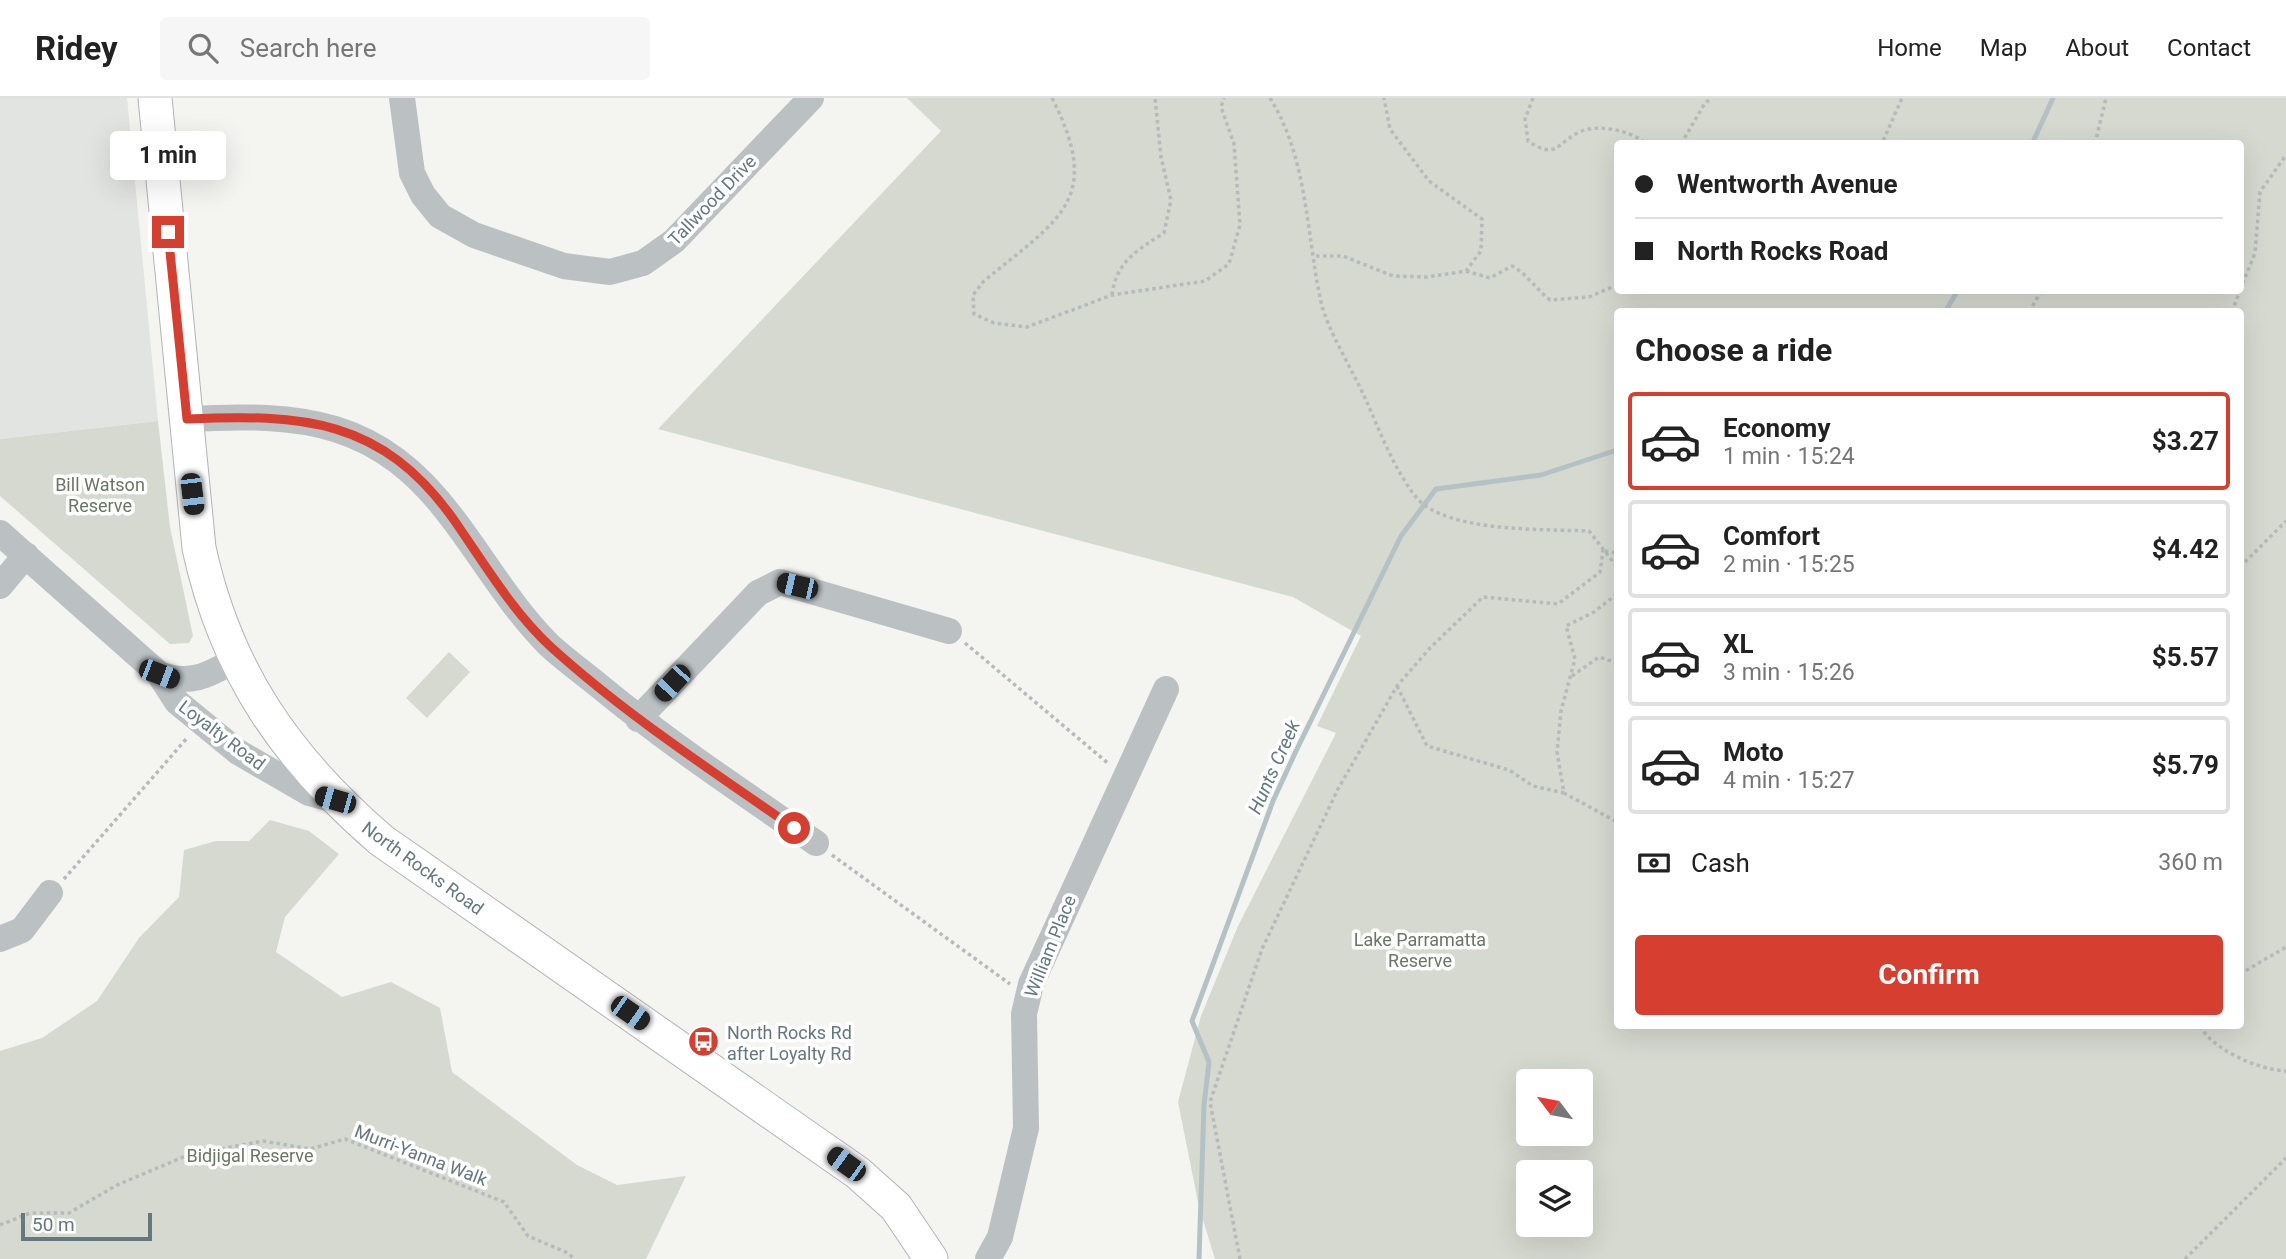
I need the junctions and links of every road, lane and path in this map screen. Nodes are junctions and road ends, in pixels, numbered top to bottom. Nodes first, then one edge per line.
1 (155, 98) edge
2 (402, 98) edge
3 (811, 98) edge
4 (1052, 98) edge
5 (1155, 98) edge
6 (1224, 98) edge
7 (1270, 98) edge
8 (1384, 98) edge
9 (1533, 98) edge
10 (1712, 98) edge
11 (1902, 98) edge
12 (2106, 98) edge
13 (1642, 140) edge
14 (1683, 140) edge
15 (1883, 140) edge
16 (2096, 140) edge
17 (2286, 155) edge
18 (1315, 256) junction
19 (1466, 271) junction
20 (2244, 280) edge
21 (1614, 286) edge
22 (1112, 295) junction
23 (187, 419) junction
24 (2286, 521) edge
25 (0, 533) edge
26 (1603, 550) junction
27 (1614, 552) edge
28 (26, 555) junction
29 (1614, 563) edge
30 (2244, 563) edge
31 (0, 586) edge
32 (1614, 595) edge
33 (949, 631) joint
34 (235, 660) junction
35 (1614, 662) edge
36 (159, 674) junction
37 (1573, 676) junction
38 (1397, 686) junction
39 (1166, 689) dead end
40 (638, 719) junction
41 (191, 734) dead end
42 (1126, 778) junction
43 (1564, 793) junction
44 (335, 800) junction
45 (1614, 820) edge
46 (816, 843) joint
47 (51, 893) joint
48 (0, 939) edge
49 (2286, 947) edge
50 (2244, 972) edge
51 (1028, 997) junction
52 (2202, 1029) edge
53 (2286, 1071) edge
54 (2286, 1158) edge
55 (0, 1225) edge
56 (574, 1259) edge
57 (930, 1259) edge
58 (988, 1259) edge
59 (1240, 1259) edge
60 (2185, 1259) edge

1 - 23 main road, North Rocks Road
2 - 3 street, Tallwood Drive
4 - 22 path
5 - 22 path
6 - 22 path
7 - 18 path
8 - 19 path
9 - 13 path
10 - 14 path
11 - 15 path
12 - 16 path
17 - 20 path
18 - 19 path
18 - 26 path
19 - 21 path
23 - 34 main road, North Rocks Road
23 - 40 street
24 - 30 path
25 - 28 street, Loyalty Road
26 - 27 path
26 - 29 path
26 - 38 path
28 - 31 street
28 - 36 street, Loyalty Road
32 - 37 path
33 - 40 street
33 - 42 path
34 - 36 street, Loyalty Road
34 - 44 main road, North Rocks Road
35 - 37 path
36 - 44 street, Loyalty Road
37 - 43 path
38 - 43 path
38 - 59 path
39 - 42 street, William Place
40 - 46 street
41 - 47 path
42 - 51 street, William Place
43 - 45 path
44 - 57 main road, North Rocks Road
46 - 51 path
47 - 48 street
49 - 50 path
51 - 58 street, William Place
52 - 53 path
54 - 60 path
55 - 56 path, Murri-Yanna Walk

